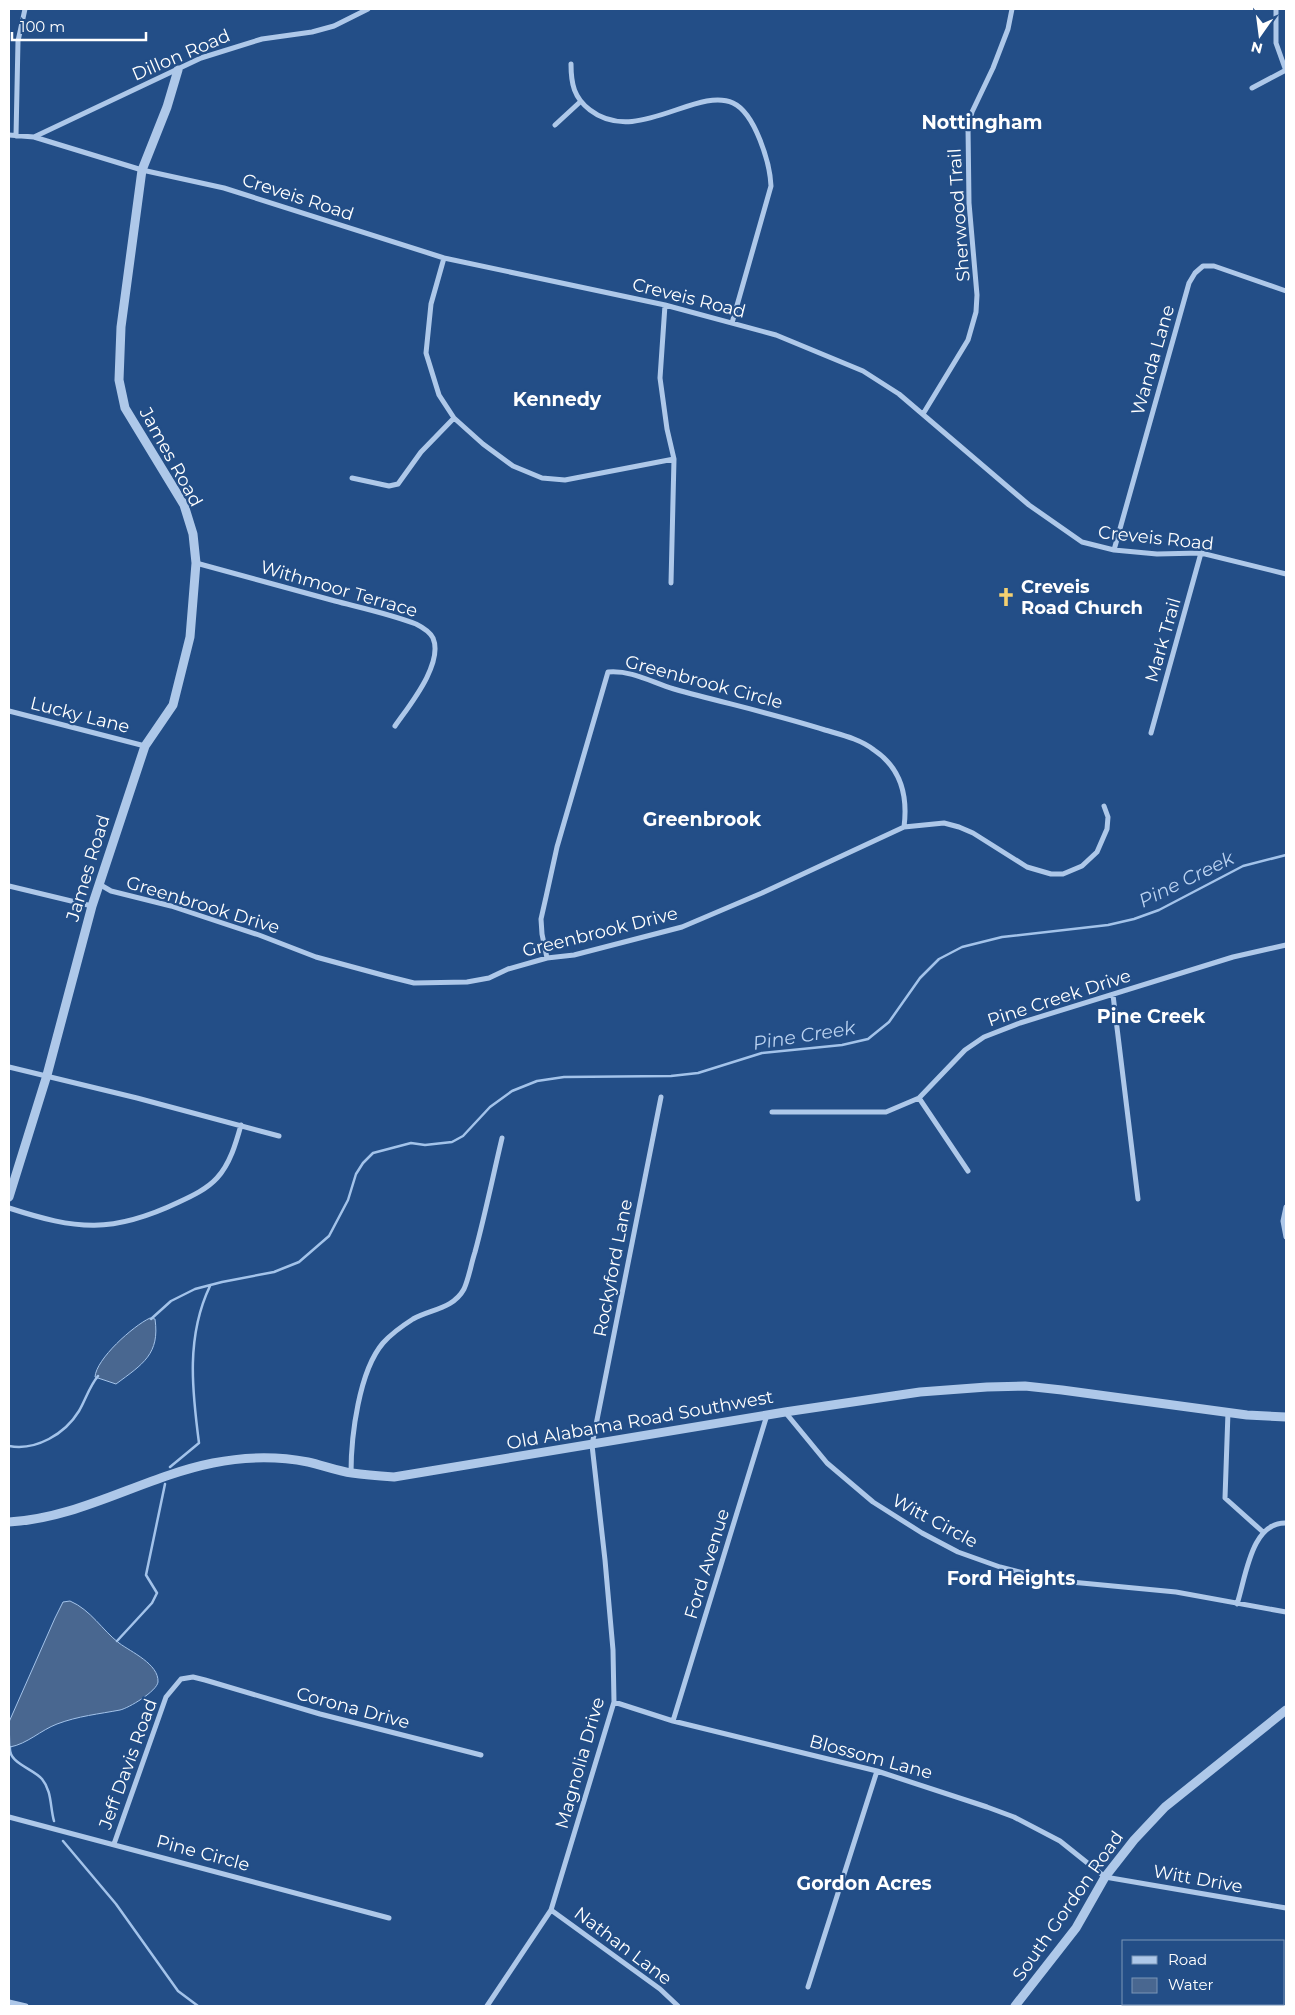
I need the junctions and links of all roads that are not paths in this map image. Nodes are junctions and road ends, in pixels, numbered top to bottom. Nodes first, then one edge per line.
1 (24, 9) edge
2 (368, 9) edge
3 (1012, 9) edge
4 (1276, 9) edge
5 (571, 64) dead end
6 (178, 70) junction
7 (1286, 71) edge
8 (1252, 88) dead end
9 (580, 102) junction
10 (555, 125) dead end
11 (9, 135) edge
12 (16, 136) junction
13 (34, 137) junction
14 (142, 170) junction
15 (444, 258) junction
16 (1286, 291) edge
17 (665, 305) junction
18 (732, 323) junction
19 (923, 414) junction
20 (454, 418) junction
21 (674, 459) junction
22 (352, 478) dead end
23 (1114, 550) junction
24 (1201, 554) junction
25 (196, 563) junction
26 (1286, 574) edge
27 (671, 584) dead end
28 (9, 711) edge
29 (395, 726) dead end
30 (1151, 733) dead end
31 (145, 746) junction
32 (1104, 806) dead end
33 (904, 827) junction
34 (99, 884) junction
35 (9, 886) edge
36 (92, 906) junction
37 (1286, 945) edge
38 (547, 958) junction
39 (1113, 995) junction
40 (9, 1067) edge
41 (47, 1075) junction
42 (661, 1097) dead end
43 (919, 1098) junction
44 (772, 1112) dead end
45 (241, 1126) junction
46 (280, 1136) dead end
47 (502, 1138) dead end
48 (968, 1171) dead end
49 (9, 1197) edge
50 (1138, 1199) dead end
51 (1286, 1207) edge
52 (9, 1208) edge
53 (1286, 1236) edge
54 (785, 1412) junction
55 (1228, 1412) junction
56 (767, 1415) junction
57 (1286, 1417) edge
58 (592, 1445) junction
59 (351, 1473) junction
60 (9, 1522) edge
61 (1286, 1523) edge
62 (1262, 1532) junction
63 (1237, 1604) junction
64 (1286, 1612) edge
65 (220, 1685) joint
66 (614, 1702) junction
67 (1286, 1710) edge
68 (673, 1721) junction
69 (481, 1755) dead end
70 (877, 1770) junction
71 (9, 1817) edge
72 (114, 1844) junction
73 (1105, 1877) junction
74 (1286, 1908) edge
75 (551, 1910) junction
76 (389, 1918) dead end
77 (808, 1987) dead end
78 (9, 2002) edge
79 (26, 2006) edge
80 (487, 2006) edge
81 (678, 2006) edge
82 (1015, 2006) edge

1 - 12 street
2 - 6 street, Dillon Road
3 - 19 street, Sherwood Trail
4 - 7 street
5 - 9 street
6 - 13 street, Dillon Road
6 - 14 street, James Road
7 - 8 street
9 - 10 street
9 - 18 street
11 - 12 street, Dillon Road
12 - 13 street, Dillon Road
13 - 14 street, Creveis Road
14 - 15 street, Creveis Road
14 - 25 street, James Road
15 - 17 street, Creveis Road
15 - 20 street
16 - 23 street, Wanda Lane
17 - 18 street, Creveis Road
17 - 21 street
18 - 19 street, Creveis Road
19 - 23 street, Creveis Road
20 - 21 street
20 - 22 street
21 - 27 street
23 - 24 street, Creveis Road
24 - 26 street, Creveis Road
24 - 30 street, Mark Trail
25 - 29 street, Withmoor Terrace
25 - 31 street, James Road
28 - 31 street, Lucky Lane
31 - 34 street, James Road
32 - 33 street, Greenbrook Drive
33 - 38 street, Greenbrook Drive
33 - 38 street, Greenbrook Circle
34 - 36 street, James Road
34 - 38 street, Greenbrook Drive
35 - 36 street
36 - 41 street, James Road
37 - 39 street, Pine Creek Drive
39 - 43 street, Pine Creek Drive
39 - 50 street
40 - 41 street
41 - 45 street
41 - 49 street, James Road
42 - 58 street, Rockyford Lane
43 - 44 street, Pine Creek Drive
43 - 48 street
45 - 46 street
45 - 52 street
47 - 59 street
51 - 53 street
54 - 55 street, Old Alabama Road Southwest
54 - 56 street, Old Alabama Road Southwest
54 - 63 street, Witt Circle
55 - 57 street, Old Alabama Road Southwest
55 - 62 street
56 - 58 street, Old Alabama Road Southwest
56 - 68 street, Ford Avenue
58 - 59 street, Old Alabama Road Southwest
58 - 66 street, Magnolia Drive
59 - 60 street, Old Alabama Road Southwest
61 - 62 street
62 - 63 street
63 - 64 street, Witt Circle
65 - 69 street, Corona Drive
65 - 72 street, Jeff Davis Road
66 - 68 street, Blossom Lane
66 - 75 street, Magnolia Drive
67 - 73 street, South Gordon Road
68 - 70 street, Blossom Lane
70 - 73 street, Blossom Lane
70 - 77 street
71 - 72 street, Pine Circle
72 - 76 street, Pine Circle
73 - 74 street, Witt Drive
73 - 82 street, South Gordon Road
75 - 80 street, Magnolia Drive
75 - 81 street, Nathan Lane
78 - 79 street

